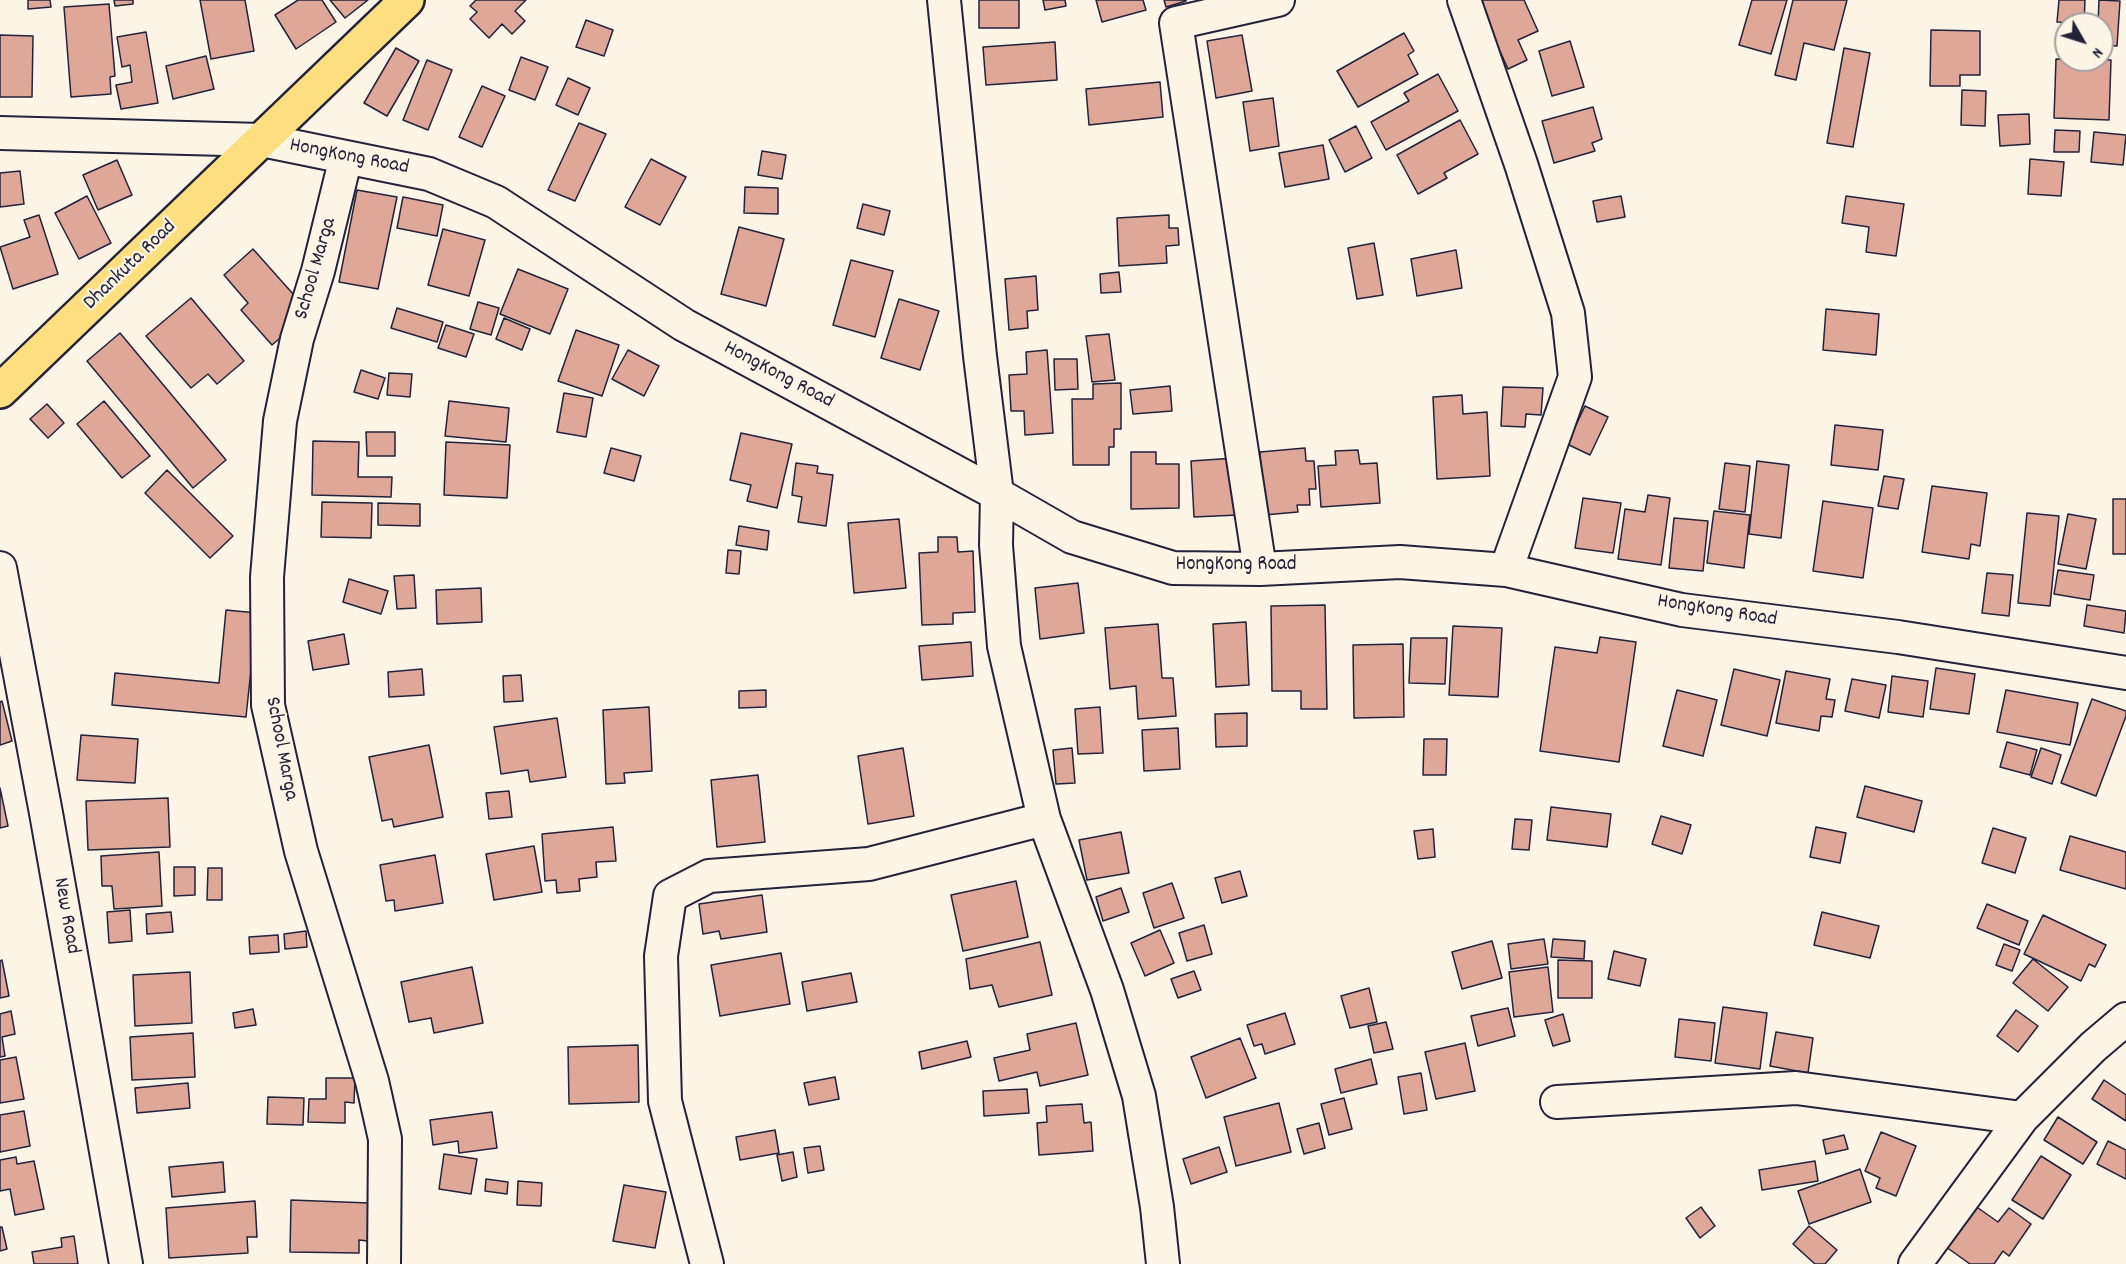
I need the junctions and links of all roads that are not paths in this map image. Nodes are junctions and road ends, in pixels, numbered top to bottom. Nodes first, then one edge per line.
1 (407, 0) edge
2 (944, 0) edge
3 (1278, 0) edge
4 (1464, 0) edge
5 (0, 133) edge
6 (262, 140) junction
7 (346, 157) junction
8 (0, 391) edge
9 (997, 494) junction
10 (0, 568) edge
11 (1260, 569) junction
12 (1506, 570) junction
13 (2126, 673) edge
14 (1044, 819) junction
15 (2126, 1019) edge
16 (1557, 1102) dead end
17 (2022, 1118) junction
18 (126, 1264) edge
19 (384, 1264) edge
20 (707, 1264) edge
21 (1163, 1264) edge
22 (1914, 1264) edge

1 - 6 main road, Dhankuta Road
2 - 9 street
3 - 11 street
4 - 12 street
5 - 6 street, HongKong Road
6 - 7 street, HongKong Road
6 - 8 main road, Dhankuta Road
7 - 9 street, HongKong Road
7 - 19 street, School Marga
9 - 11 street, HongKong Road
9 - 14 street
10 - 18 street, New Road
11 - 12 street, HongKong Road
12 - 13 street, HongKong Road
14 - 20 street
14 - 21 street
15 - 17 street
16 - 17 street
17 - 22 street

